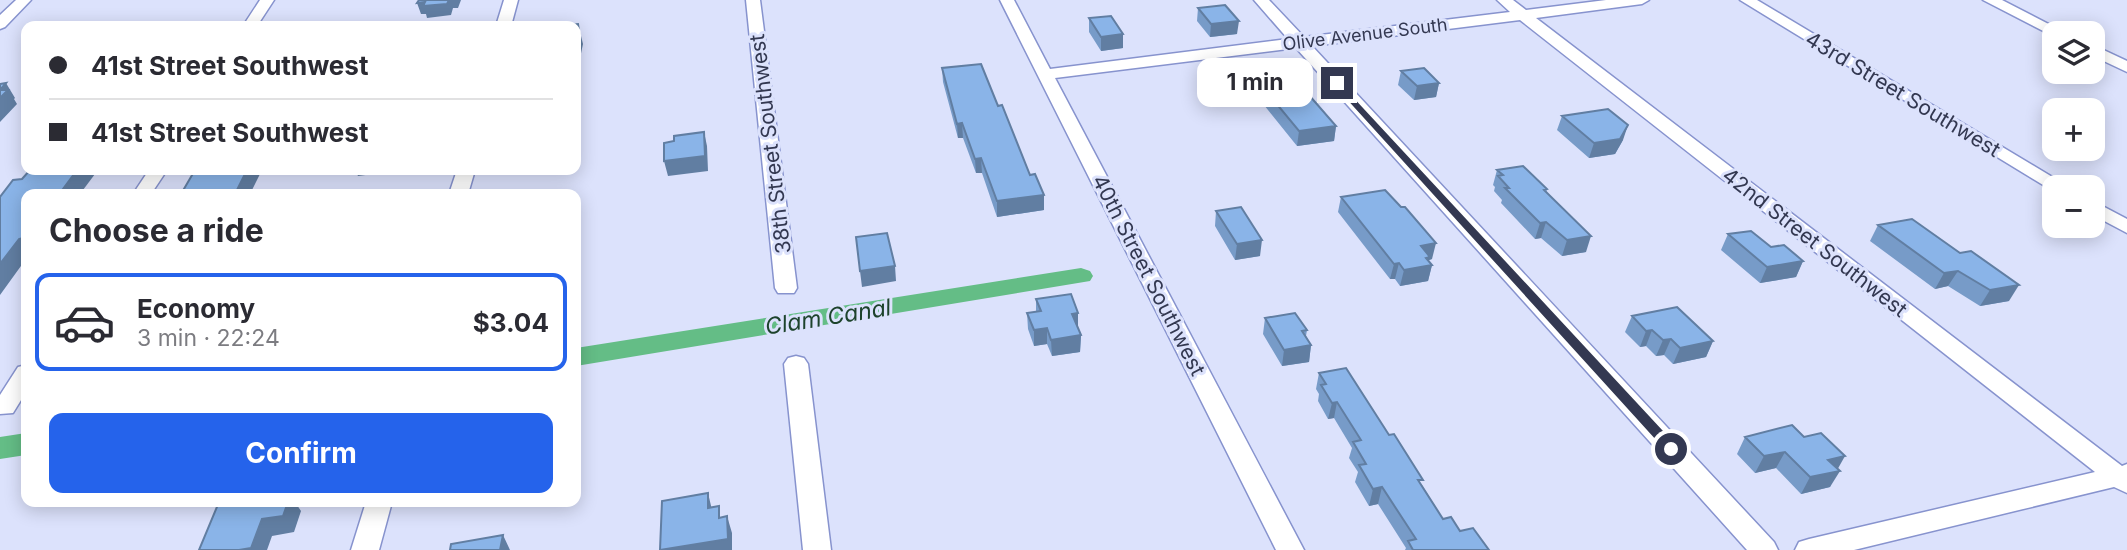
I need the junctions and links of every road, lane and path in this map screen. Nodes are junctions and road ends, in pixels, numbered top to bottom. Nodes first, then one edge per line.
1 (24, 0) edge
2 (267, 0) edge
3 (511, 0) edge
4 (753, 0) edge
5 (1007, 0) edge
6 (1261, 0) edge
7 (1504, 0) edge
8 (1642, 0) edge
9 (1747, 0) edge
10 (1990, 0) edge
11 (1523, 15) junction
12 (253, 21) edge
13 (505, 21) edge
14 (0, 24) edge
15 (2042, 25) edge
16 (1300, 42) junction
17 (2105, 56) edge
18 (2127, 67) edge
19 (1046, 74) junction
20 (2042, 176) edge
21 (2105, 214) edge
22 (2127, 228) edge
23 (786, 288) dead end
24 (796, 364) dead end
25 (21, 381) edge
26 (5, 407) dead end
27 (2124, 478) edge
28 (378, 507) edge
29 (365, 550) edge
30 (817, 550) edge
31 (1290, 550) edge
32 (1764, 550) edge
33 (1809, 550) edge

1 - 14 street
2 - 12 street
3 - 13 street
4 - 23 street, 38th Street Southwest
5 - 19 street, 40th Street Southwest
6 - 16 street
7 - 11 street, 42nd Street Southwest
8 - 11 street, Olive Avenue South
9 - 20 street, 43rd Street Southwest
10 - 15 street
11 - 16 street, Olive Avenue South
11 - 27 street, 42nd Street Southwest
16 - 19 street, Olive Avenue South
16 - 32 street
17 - 18 street
19 - 31 street, 40th Street Southwest
21 - 22 street
24 - 30 street
25 - 26 street
27 - 33 street
28 - 29 street

